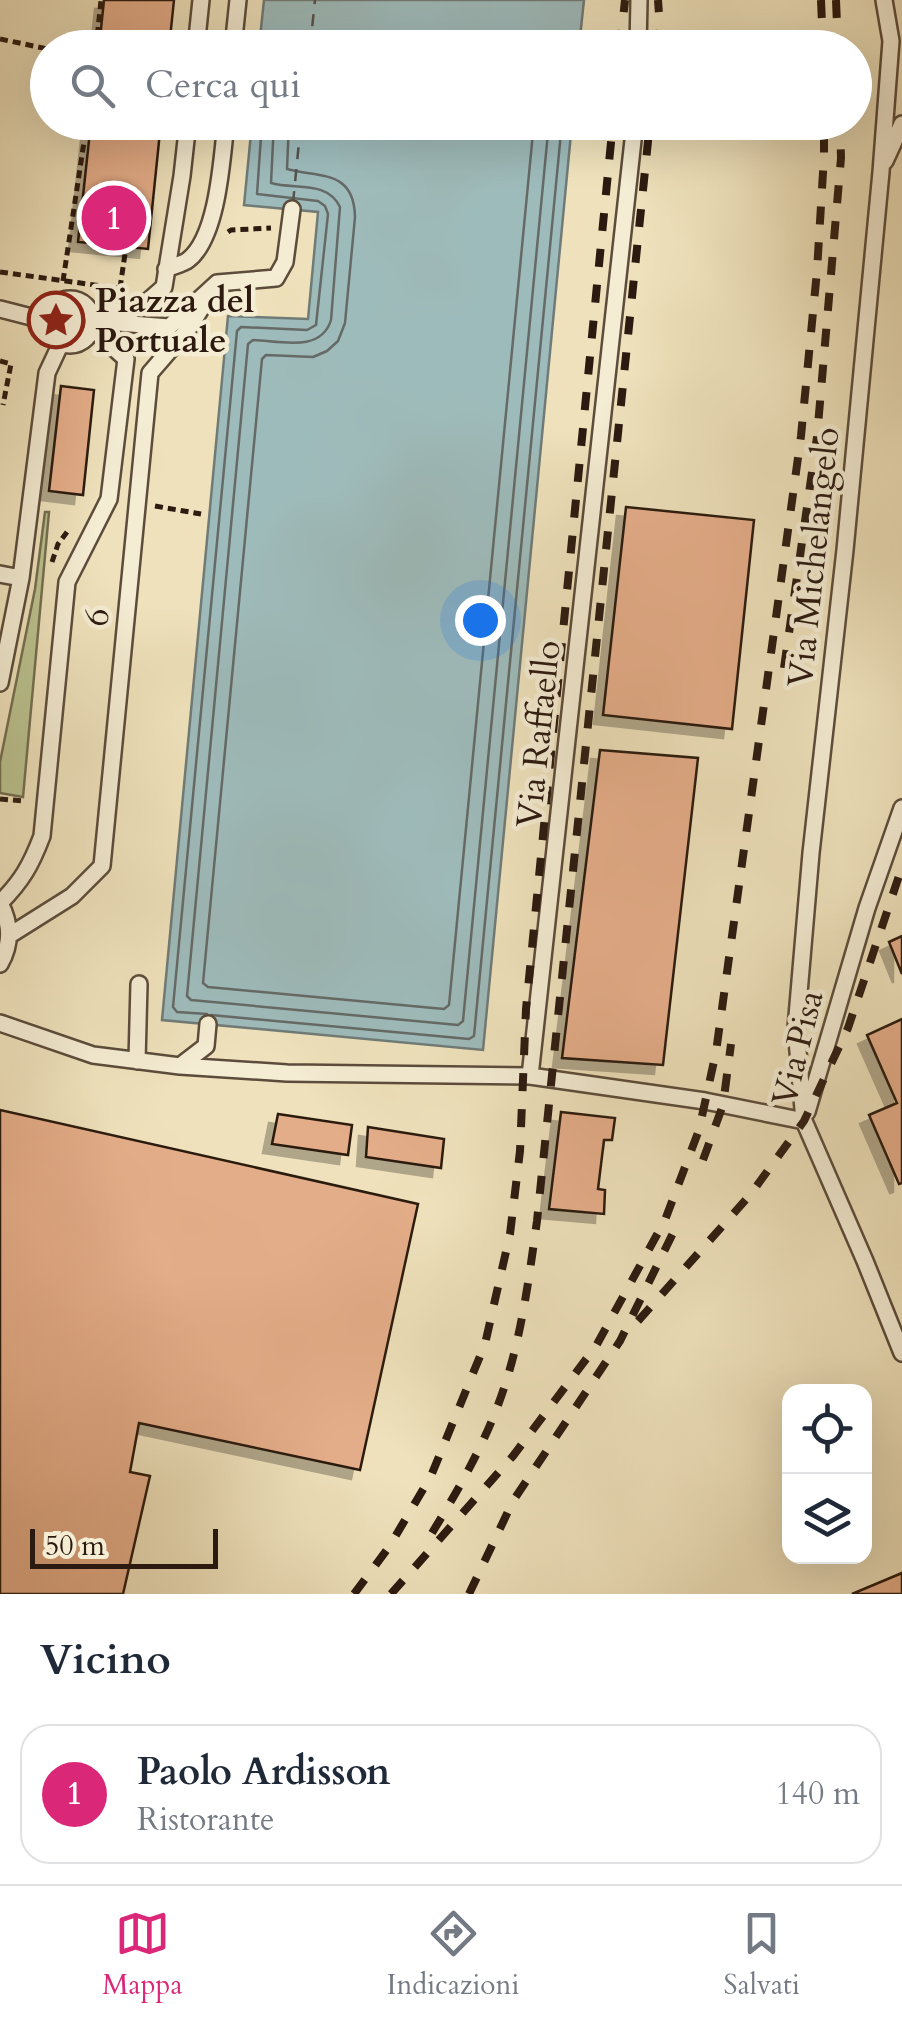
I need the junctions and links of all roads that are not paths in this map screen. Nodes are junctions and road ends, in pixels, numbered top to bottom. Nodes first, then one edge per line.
1 (201, 0) edge
2 (238, 0) edge
3 (639, 0) edge
4 (884, 0) edge
5 (198, 30) edge
6 (236, 30) edge
7 (638, 30) edge
8 (902, 124) edge
9 (186, 140) edge
10 (224, 140) edge
11 (634, 140) edge
12 (881, 172) junction
13 (292, 209) dead end
14 (166, 269) junction
15 (217, 283) junction
16 (0, 309) edge
17 (47, 321) junction
18 (92, 321) junction
19 (62, 343) junction
20 (0, 574) edge
21 (21, 578) junction
22 (0, 683) edge
23 (902, 808) edge
24 (0, 903) edge
25 (10, 934) junction
26 (0, 964) edge
27 (138, 984) dead end
28 (0, 1023) edge
29 (208, 1024) dead end
30 (137, 1061) junction
31 (180, 1066) junction
32 (530, 1076) junction
33 (804, 1121) junction
34 (902, 1353) edge

1 - 5 lane
2 - 6 lane
3 - 7 lane
4 - 12 lane, Via Michelangelo
8 - 12 lane
9 - 14 lane
10 - 14 lane
11 - 32 lane, Via Raffaello
12 - 33 lane, Via Michelangelo
13 - 15 lane
14 - 18 lane
15 - 18 lane
15 - 25 lane, 6
16 - 17 lane
17 - 18 lane
17 - 19 lane
18 - 19 lane
18 - 24 lane
19 - 21 lane
20 - 21 lane
21 - 22 lane
23 - 33 lane, Via Pisa
24 - 25 lane
25 - 26 lane
27 - 30 lane
28 - 30 lane
29 - 31 lane
30 - 31 lane
31 - 32 lane
32 - 33 lane
33 - 34 lane, Via Pisa

